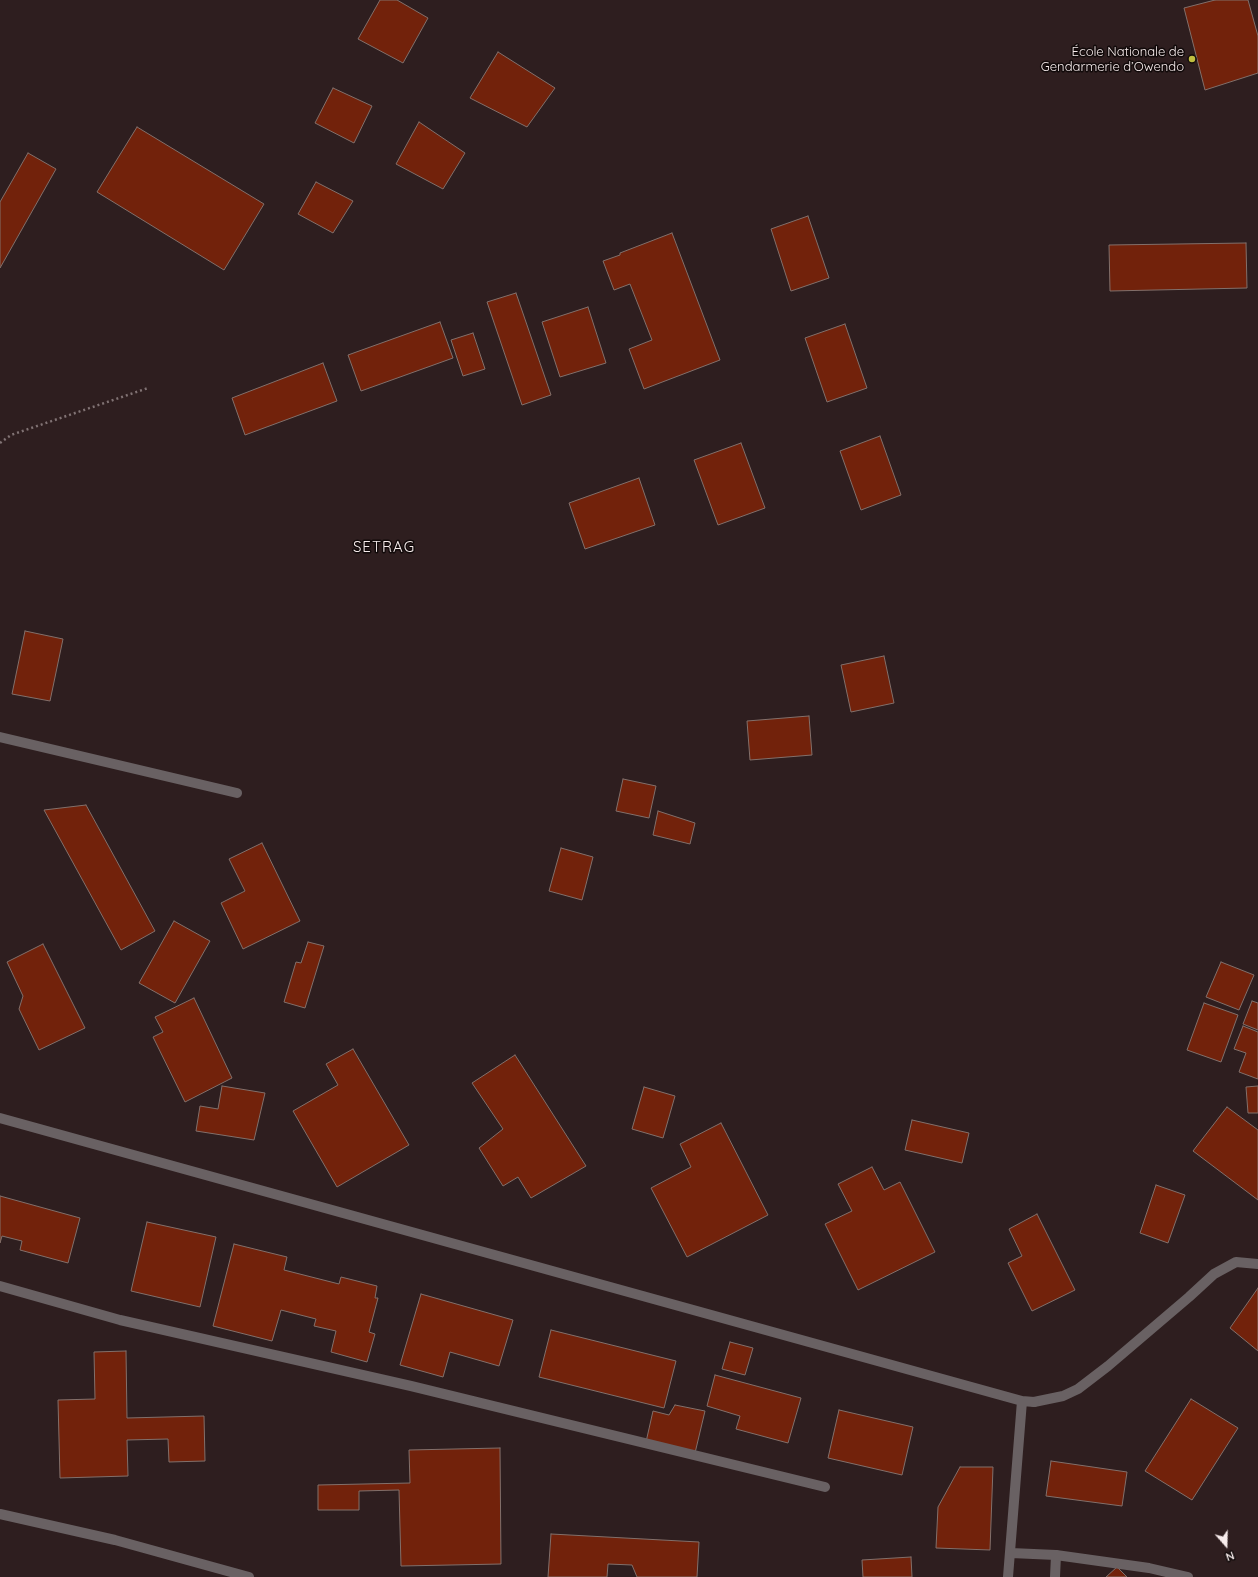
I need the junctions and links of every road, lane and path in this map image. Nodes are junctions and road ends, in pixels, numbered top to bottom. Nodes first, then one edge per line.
1 (148, 388) dead end
2 (0, 443) edge
3 (0, 737) edge
4 (237, 793) dead end
5 (0, 1118) edge
6 (1258, 1264) edge
7 (0, 1286) edge
8 (1022, 1401) junction
9 (825, 1487) dead end
10 (0, 1514) edge
11 (1011, 1553) junction
12 (1056, 1555) junction
13 (249, 1577) edge
14 (1008, 1577) edge
15 (1055, 1577) edge
16 (1188, 1577) edge

1 - 2 path
3 - 4 street
5 - 8 street
6 - 8 street
7 - 9 street
8 - 11 street
10 - 13 street
11 - 12 street
11 - 14 street
12 - 15 street
12 - 16 street

